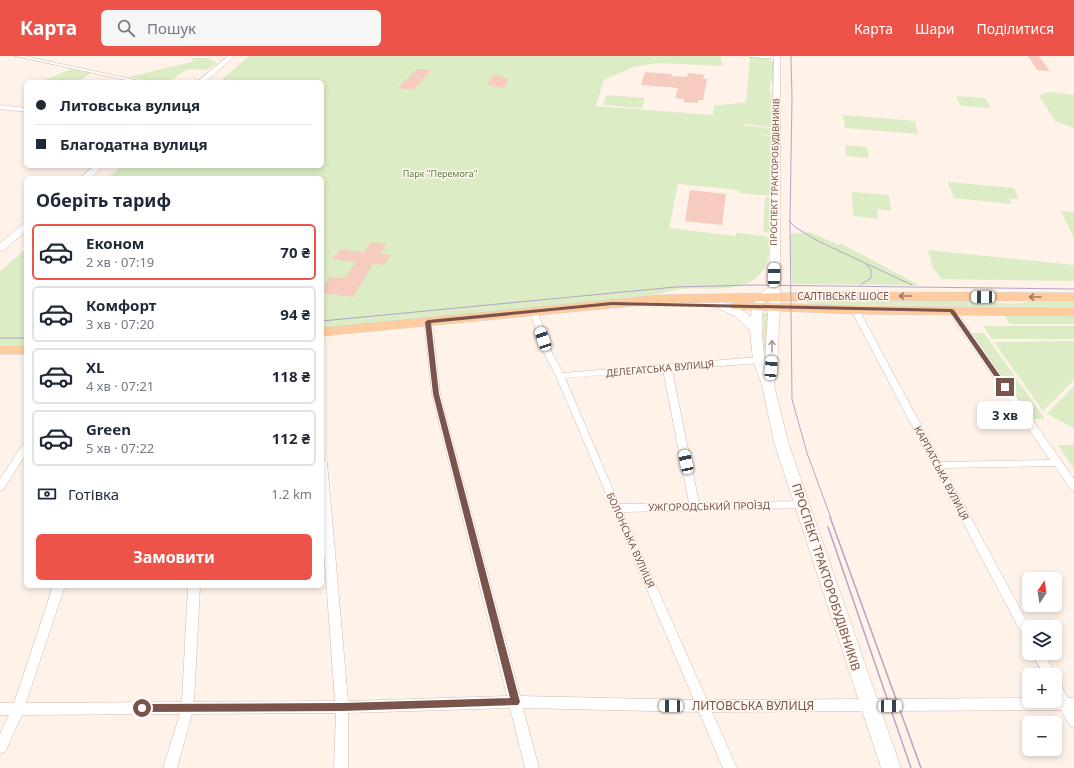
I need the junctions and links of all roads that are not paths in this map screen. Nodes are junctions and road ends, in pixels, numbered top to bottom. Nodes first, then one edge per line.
1 (17, 56) edge
2 (232, 56) edge
3 (751, 56) edge
4 (777, 57) edge
5 (132, 80) edge
6 (202, 80) edge
7 (0, 107) edge
8 (24, 110) edge
9 (96, 168) edge
10 (86, 176) edge
11 (24, 228) edge
12 (0, 248) edge
13 (774, 297) junction
14 (1074, 297) edge
15 (759, 302) junction
16 (612, 303) junction
17 (720, 305) junction
18 (855, 310) junction
19 (952, 311) junction
20 (534, 312) junction
21 (1074, 312) edge
22 (428, 322) junction
23 (756, 330) junction
24 (324, 332) edge
25 (0, 350) edge
26 (24, 350) edge
27 (759, 360) junction
28 (666, 368) junction
29 (560, 376) junction
30 (768, 385) junction
31 (24, 451) edge
32 (1058, 463) junction
33 (938, 465) junction
34 (324, 486) edge
35 (0, 487) edge
36 (1074, 487) edge
37 (802, 505) junction
38 (695, 506) junction
39 (616, 508) junction
40 (58, 588) edge
41 (194, 588) edge
42 (1022, 623) edge
43 (1062, 694) edge
44 (515, 702) junction
45 (1070, 704) edge
46 (702, 706) junction
47 (870, 706) junction
48 (188, 707) junction
49 (342, 707) junction
50 (0, 709) edge
51 (18, 709) junction
52 (1074, 722) edge
53 (0, 748) edge
54 (170, 768) edge
55 (341, 768) edge
56 (532, 768) edge
57 (730, 768) edge
58 (891, 768) edge

1 - 5 street
2 - 6 main road
3 - 4 street
4 - 13 main road, ПРОСПЕКТ ТРАКТОРОБУДІВНИКІВ
7 - 8 street
9 - 10 main road
11 - 12 main road
14 -> 13 main road, САЛТІВСЬКЕ ШОСЕ
13 - 15 main road, САЛТІВСЬКЕ ШОСЕ
13 - 15 main road
13 - 18 main road, САЛТІВСЬКЕ ШОСЕ
30 -> 13 main road, ПРОСПЕКТ ТРАКТОРОБУДІВНИКІВ
15 - 16 main road, САЛТІВСЬКЕ ШОСЕ
15 - 17 main road, САЛТІВСЬКЕ ШОСЕ
15 - 23 main road, ПРОСПЕКТ ТРАКТОРОБУДІВНИКІВ
16 - 17 main road, САЛТІВСЬКЕ ШОСЕ
16 - 20 main road, САЛТІВСЬКЕ ШОСЕ
17 - 23 main road
18 - 19 main road, САЛТІВСЬКЕ ШОСЕ
18 - 33 street, КАРПАТСЬКА ВУЛИЦЯ
19 - 21 main road, САЛТІВСЬКЕ ШОСЕ
19 - 32 street
20 - 22 main road, САЛТІВСЬКЕ ШОСЕ
20 - 29 street, БОЛОНСЬКА ВУЛИЦЯ
22 - 24 main road, САЛТІВСЬКЕ ШОСЕ
22 - 44 street
23 - 27 main road, ПРОСПЕКТ ТРАКТОРОБУДІВНИКІВ
25 - 26 main road
27 - 28 street, ДЕЛЕГАТСЬКА ВУЛИЦЯ
27 - 30 main road, ПРОСПЕКТ ТРАКТОРОБУДІВНИКІВ
28 - 29 street, ДЕЛЕГАТСЬКА ВУЛИЦЯ
28 - 38 street
29 - 39 street, БОЛОНСЬКА ВУЛИЦЯ
30 - 37 main road, ПРОСПЕКТ ТРАКТОРОБУДІВНИКІВ
31 - 35 street
32 - 33 street
32 - 36 street
33 - 42 street, КАРПАТСЬКА ВУЛИЦЯ
34 - 49 street
37 - 38 street, УЖГОРОДСЬКИЙ ПРОЇЗД
37 - 47 main road, ПРОСПЕКТ ТРАКТОРОБУДІВНИКІВ
38 - 39 street, УЖГОРОДСЬКИЙ ПРОЇЗД
39 - 46 street, БОЛОНСЬКА ВУЛИЦЯ
40 - 51 street
41 - 48 street
43 - 45 street
44 - 46 street, ЛИТОВСЬКА ВУЛИЦЯ
44 - 49 street, ЛИТОВСЬКА ВУЛИЦЯ
44 - 56 street
45 - 47 street, ЛИТОВСЬКА ВУЛИЦЯ
45 - 52 street
46 - 47 street, ЛИТОВСЬКА ВУЛИЦЯ
46 - 57 street, БОЛОНСЬКА ВУЛИЦЯ
47 - 58 main road, ПРОСПЕКТ ТРАКТОРОБУДІВНИКІВ
48 - 49 street, ЛИТОВСЬКА ВУЛИЦЯ
48 - 51 street, ЛИТОВСЬКА ВУЛИЦЯ
48 - 54 street
49 - 55 street
50 - 51 street, ЛИТОВСЬКА ВУЛИЦЯ
51 - 53 street

